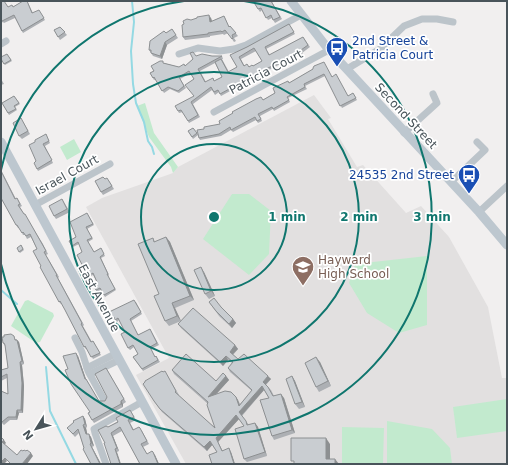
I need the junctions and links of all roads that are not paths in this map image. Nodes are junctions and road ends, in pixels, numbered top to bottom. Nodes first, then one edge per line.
1 (291, 1) edge
2 (301, 15) junction
3 (453, 22) dead end
4 (329, 50) junction
5 (179, 54) dead end
6 (347, 69) junction
7 (433, 94) dead end
8 (214, 112) dead end
9 (404, 133) junction
10 (477, 142) dead end
11 (1, 144) edge
12 (110, 164) dead end
13 (451, 182) junction
14 (507, 186) edge
15 (35, 205) junction
16 (479, 212) junction
17 (507, 245) edge
18 (75, 338) dead end
19 (117, 357) junction
20 (88, 371) junction
21 (104, 400) edge
22 (142, 402) junction
23 (106, 464) edge
24 (176, 464) edge

1 - 2 street, Second Street
2 - 4 street, Second Street
2 - 5 street
3 - 6 street
4 - 6 street, Second Street
4 - 8 street, Patricia Court
6 - 9 street, Second Street
7 - 9 street
9 - 13 street, Second Street
10 - 13 street
11 - 15 street, East Avenue
12 - 15 street, Israel Court
13 - 16 street, Second Street
14 - 16 street
15 - 19 street, East Avenue
16 - 17 street, Second Street
18 - 20 street
19 - 20 street
19 - 22 street, East Avenue
20 - 21 street
22 - 23 street
22 - 24 street, East Avenue

